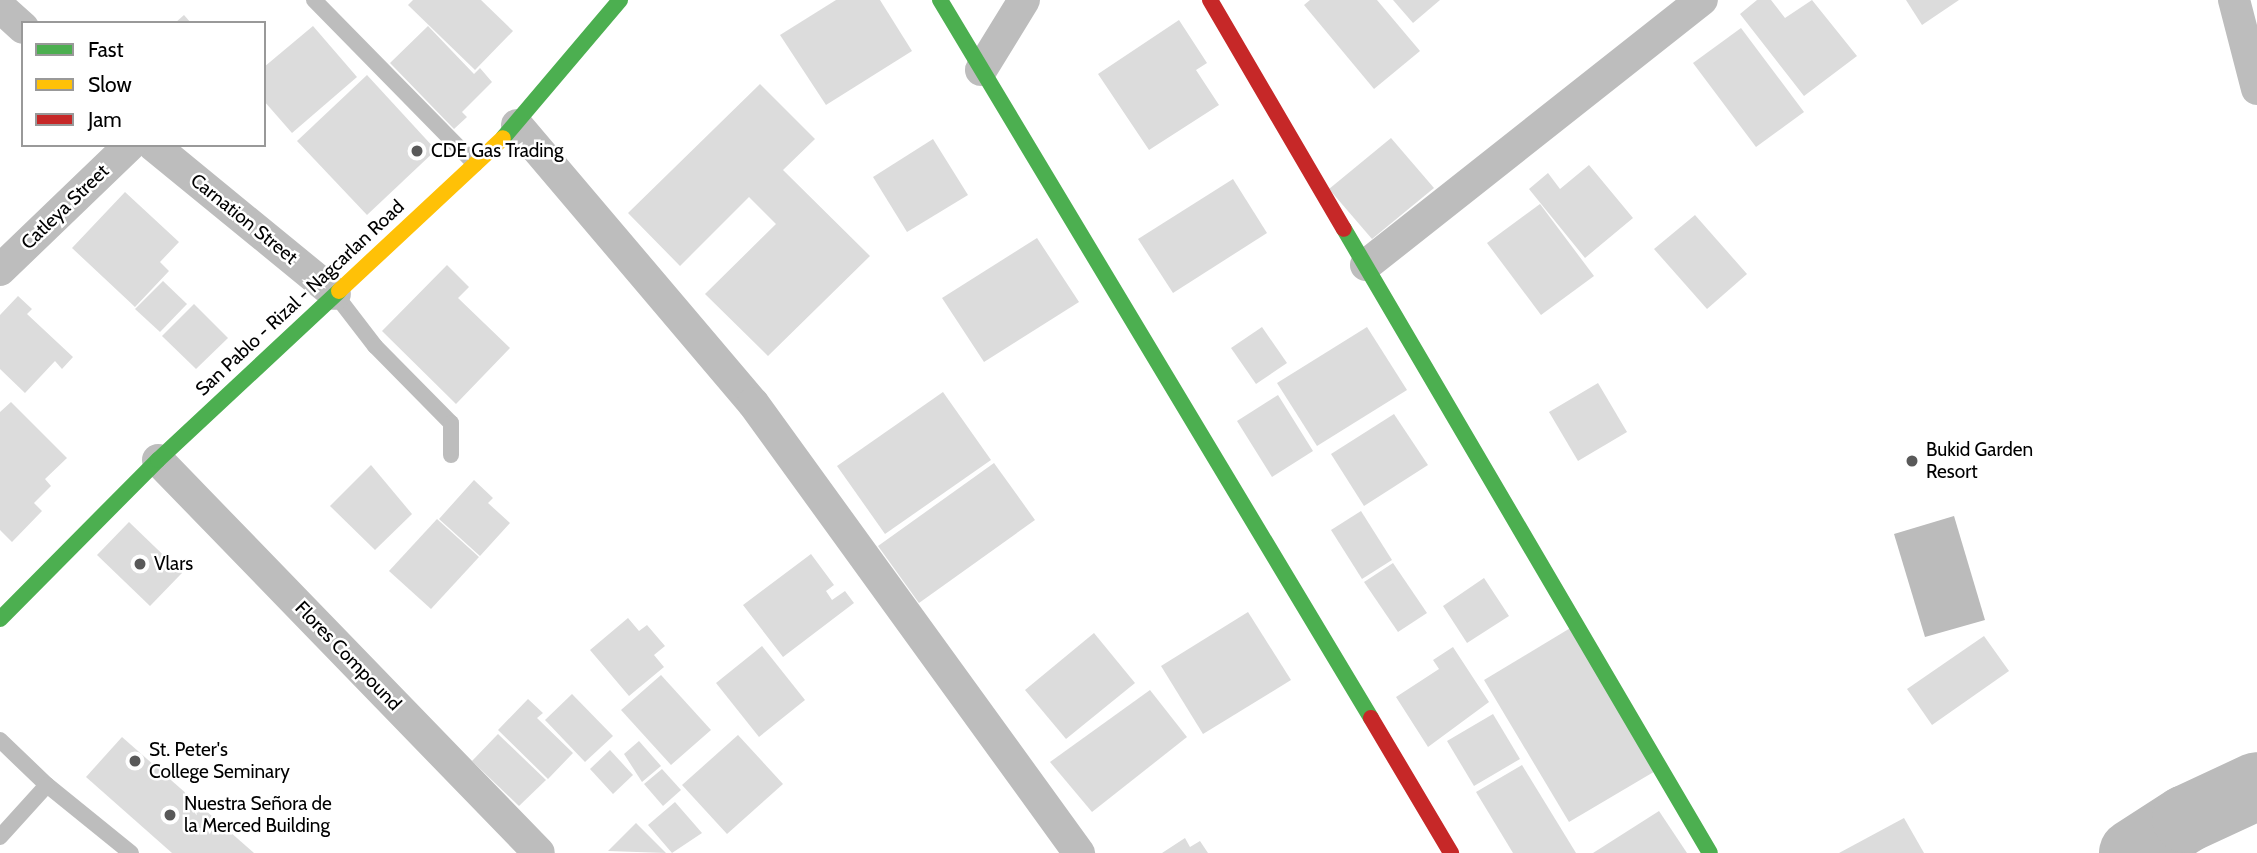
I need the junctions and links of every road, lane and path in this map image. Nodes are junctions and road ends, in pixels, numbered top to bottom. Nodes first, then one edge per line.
1 (314, 0) edge
2 (620, 0) edge
3 (940, 0) edge
4 (1024, 0) edge
5 (1702, 0) edge
6 (2235, 0) edge
7 (1222, 5) edge
8 (0, 7) edge
9 (21, 26) edge
10 (981, 70) junction
11 (2257, 89) edge
12 (517, 125) junction
13 (128, 147) edge
14 (155, 147) edge
15 (475, 164) junction
16 (1366, 265) junction
17 (0, 270) edge
18 (334, 293) junction
19 (451, 455) dead end
20 (158, 460) junction
21 (0, 619) edge
22 (0, 740) edge
23 (47, 785) junction
24 (0, 836) edge
25 (131, 853) edge
26 (539, 853) edge
27 (1079, 853) edge
28 (1451, 853) edge
29 (1710, 853) edge

1 - 15 lane
2 - 12 street, San Pablo - Rizal - Nagcarlan Road
3 - 10 street
4 - 10 street
5 - 16 street
6 - 11 street
7 - 16 street
8 - 9 street
10 - 28 street
12 - 15 street, San Pablo - Rizal - Nagcarlan Road
12 - 27 street
13 - 17 street, Catleya Street
14 - 18 street, Carnation Street
15 - 18 street, San Pablo - Rizal - Nagcarlan Road
16 - 29 street
18 - 19 lane
18 - 20 street, San Pablo - Rizal - Nagcarlan Road
20 - 21 street, San Pablo - Rizal - Nagcarlan Road
20 - 26 street, Flores Compound
22 - 23 lane
23 - 24 lane
23 - 25 lane

